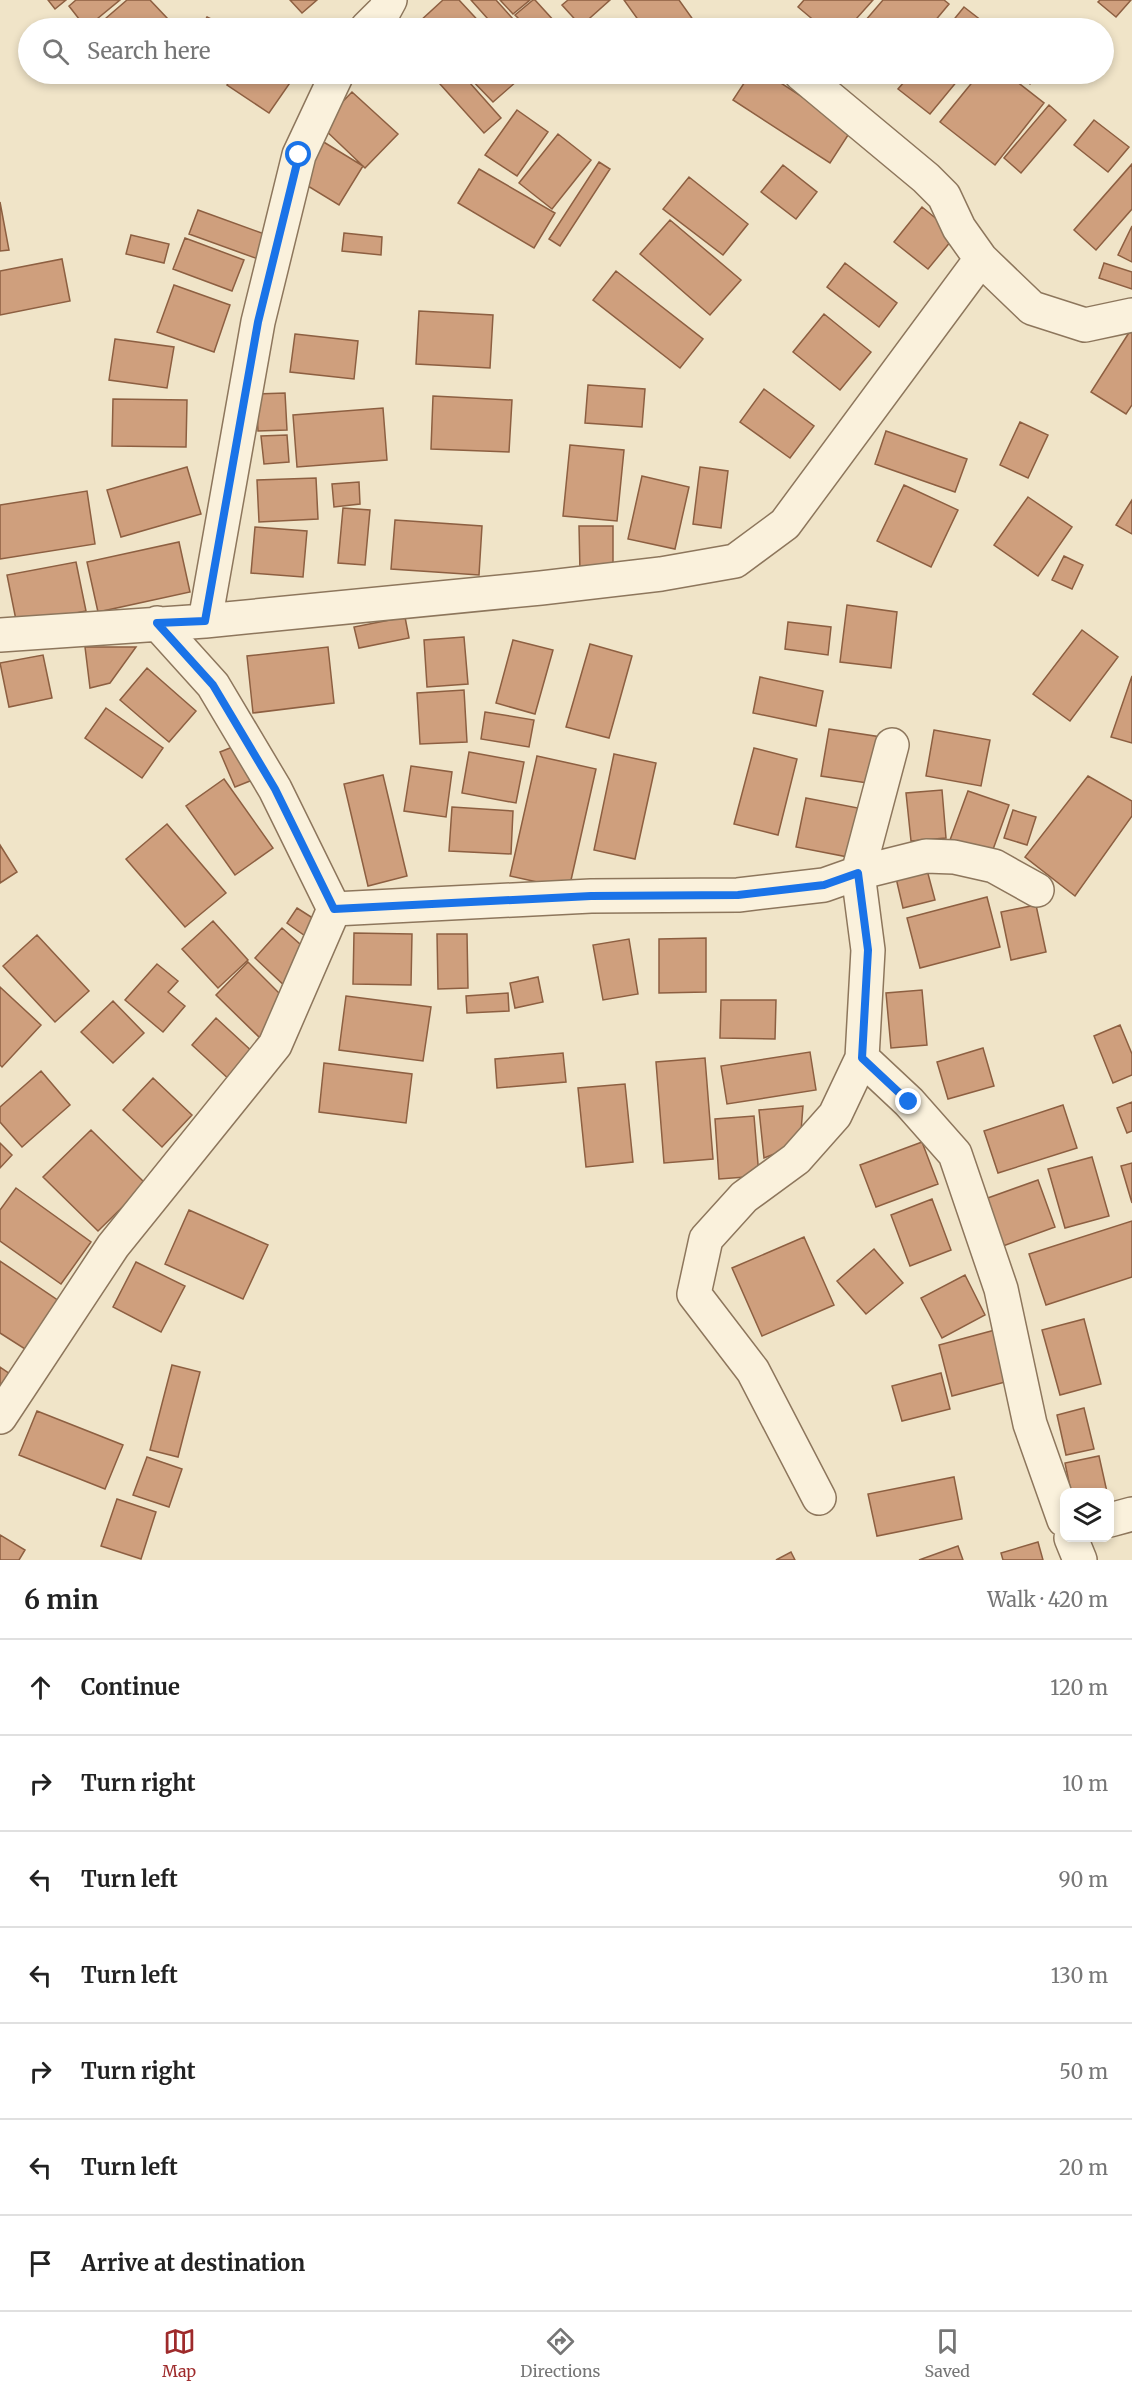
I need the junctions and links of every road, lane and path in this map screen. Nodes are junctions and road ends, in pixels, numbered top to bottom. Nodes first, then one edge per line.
1 (390, 0) edge
2 (377, 18) edge
3 (332, 84) edge
4 (813, 84) edge
5 (981, 259) junction
6 (1132, 315) edge
7 (205, 621) junction
8 (157, 623) junction
9 (0, 635) edge
10 (892, 746) dead end
11 (858, 873) junction
12 (1037, 890) dead end
13 (334, 909) junction
14 (862, 1058) junction
15 (0, 1417) edge
16 (819, 1498) dead end
17 (1060, 1506) edge
18 (1132, 1514) edge
19 (1114, 1519) edge
20 (1073, 1542) edge
21 (1080, 1560) edge

1 - 2 street
3 - 7 street
4 - 5 street
5 - 6 street
5 - 7 street
7 - 8 street
8 - 9 street
8 - 13 street
10 - 11 street
11 - 12 street
11 - 13 street
11 - 14 street
13 - 15 street
14 - 16 street
14 - 17 street
18 - 19 street
20 - 21 street

